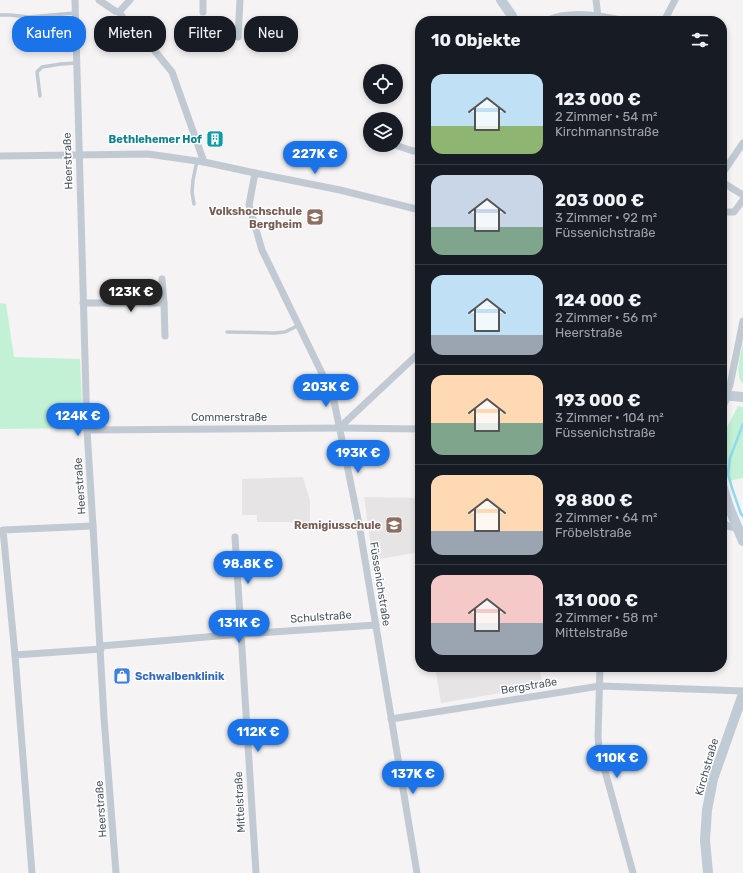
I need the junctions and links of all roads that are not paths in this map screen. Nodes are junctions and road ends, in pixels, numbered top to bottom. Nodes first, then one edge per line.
1 (74, 0) edge
2 (99, 0) edge
3 (130, 0) edge
4 (203, 0) edge
5 (240, 0) edge
6 (500, 0) edge
7 (596, 0) edge
8 (675, 0) edge
9 (119, 12) junction
10 (202, 12) dead end
11 (75, 13) junction
12 (0, 16) edge
13 (511, 16) edge
14 (562, 16) edge
15 (598, 16) joint
16 (667, 16) edge
17 (238, 37) dead end
18 (76, 62) junction
19 (40, 96) dead end
20 (743, 142) edge
21 (403, 147) edge
22 (415, 150) edge
23 (0, 156) edge
24 (79, 156) junction
25 (201, 162) junction
26 (727, 166) edge
27 (255, 173) junction
28 (727, 185) edge
29 (743, 195) edge
30 (743, 200) edge
31 (194, 204) dead end
32 (415, 209) edge
33 (727, 212) edge
34 (162, 279) dead end
35 (83, 303) junction
36 (164, 303) junction
37 (743, 321) edge
38 (299, 325) junction
39 (227, 332) dead end
40 (165, 336) dead end
41 (415, 357) edge
42 (727, 391) edge
43 (740, 397) edge
44 (727, 399) edge
45 (339, 428) junction
46 (415, 429) edge
47 (87, 430) junction
48 (727, 501) edge
49 (727, 525) edge
50 (94, 526) junction
51 (739, 529) junction
52 (235, 537) dead end
53 (743, 541) edge
54 (376, 625) junction
55 (241, 634) junction
56 (101, 648) junction
57 (15, 656) junction
58 (600, 672) edge
59 (600, 686) junction
60 (743, 690) edge
61 (743, 694) edge
62 (391, 720) junction
63 (32, 873) edge
64 (116, 873) edge
65 (256, 873) edge
66 (416, 873) edge
67 (633, 873) edge
68 (708, 873) edge

1 - 11 street, Heerstraße
2 - 9 street
3 - 9 street
4 - 10 street
5 - 17 street
6 - 13 main road
7 - 15 street
8 - 16 street
9 - 25 street
11 - 12 lane
11 - 18 street, Heerstraße
14 - 15 street
18 - 19 lane
18 - 24 street, Heerstraße
20 - 26 street
21 - 22 street
23 - 24 street
24 - 25 street
24 - 35 street, Heerstraße
25 - 27 street
25 - 31 lane
27 - 32 street
27 - 38 street, Füssenichstraße
28 - 29 street
30 - 33 street
34 - 36 street
35 - 36 street
35 - 47 street, Heerstraße
36 - 40 street
37 - 42 street
38 - 39 lane
38 - 45 street, Füssenichstraße
41 - 45 street
43 - 44 main road
45 - 46 street, Commerstraße
45 - 47 street, Commerstraße
45 - 54 street, Füssenichstraße
47 - 50 street, Heerstraße
48 - 51 main road
49 - 51 street
50 - 56 street, Heerstraße
50 - 57 street
51 - 53 main road
52 - 55 street, Mittelstraße
54 - 55 street, Schulstraße
54 - 62 street, Füssenichstraße
55 - 56 street, Schulstraße
55 - 65 street, Mittelstraße
56 - 57 street, Schulstraße
56 - 64 street, Heerstraße
57 - 63 street
58 - 59 street
59 - 60 street, Bergstraße
59 - 62 street, Bergstraße
59 - 67 street
61 - 68 main road, Kirchstraße
62 - 66 street, Füssenichstraße

